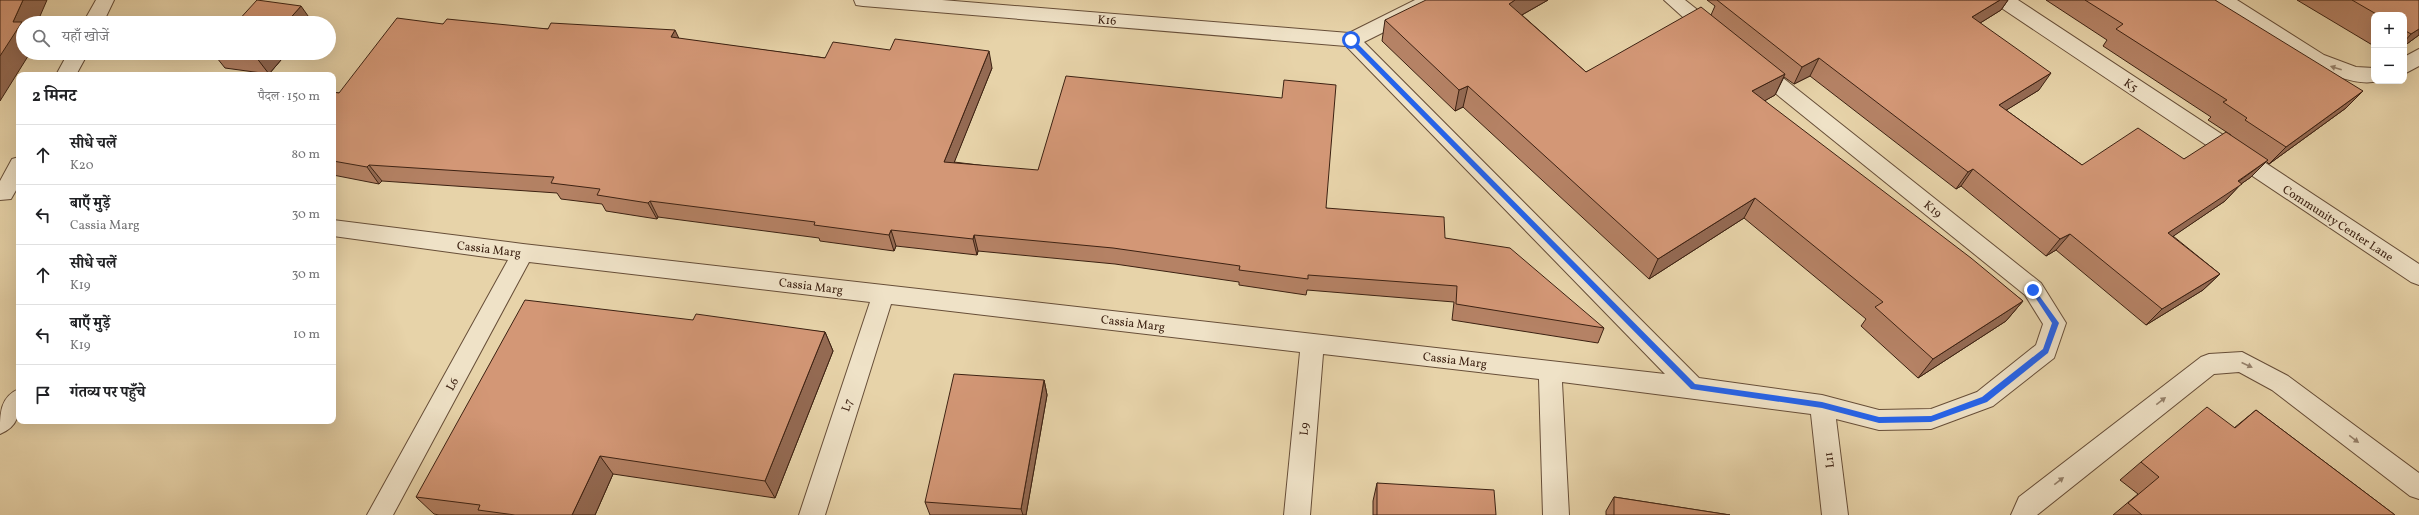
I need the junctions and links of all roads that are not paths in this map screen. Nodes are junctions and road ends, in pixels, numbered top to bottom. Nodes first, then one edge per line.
1 (105, 0) edge
2 (863, 0) edge
3 (1431, 0) edge
4 (1673, 0) edge
5 (2004, 0) edge
6 (2223, 0) edge
7 (912, 2) edge
8 (97, 16) edge
9 (1351, 40) junction
10 (2419, 56) edge
11 (74, 60) edge
12 (2407, 65) edge
13 (68, 72) edge
14 (2371, 75) edge
15 (2257, 170) joint
16 (16, 173) edge
17 (8, 194) edge
18 (336, 228) edge
19 (523, 253) junction
20 (2419, 276) edge
21 (883, 295) junction
22 (1312, 344) junction
23 (1550, 371) junction
24 (1693, 387) junction
25 (16, 403) edge
26 (1822, 405) junction
27 (1931, 419) joint
28 (0, 423) edge
29 (2419, 488) edge
30 (380, 515) edge
31 (812, 515) edge
32 (1297, 515) edge
33 (1556, 515) edge
34 (1835, 515) edge
35 (2024, 515) edge

1 - 8 street
2 - 7 street, K16
3 - 9 street
4 - 27 street, K19
5 - 15 street, K5
14 -> 6 street
7 - 9 street, K16
9 - 24 street
10 - 12 street
11 - 13 street
15 - 20 street, Community Center Lane
16 - 17 street
18 - 19 street, Cassia Marg
19 - 21 street, Cassia Marg
19 - 30 street, L6
21 - 22 street, Cassia Marg
21 - 31 street, L7
22 - 23 street, Cassia Marg
22 - 32 street, L9
23 - 24 street, Cassia Marg
23 - 33 street
24 - 26 street, Cassia Marg
25 - 28 street
26 - 27 street, Cassia Marg
26 - 34 street, L11
35 -> 29 street

